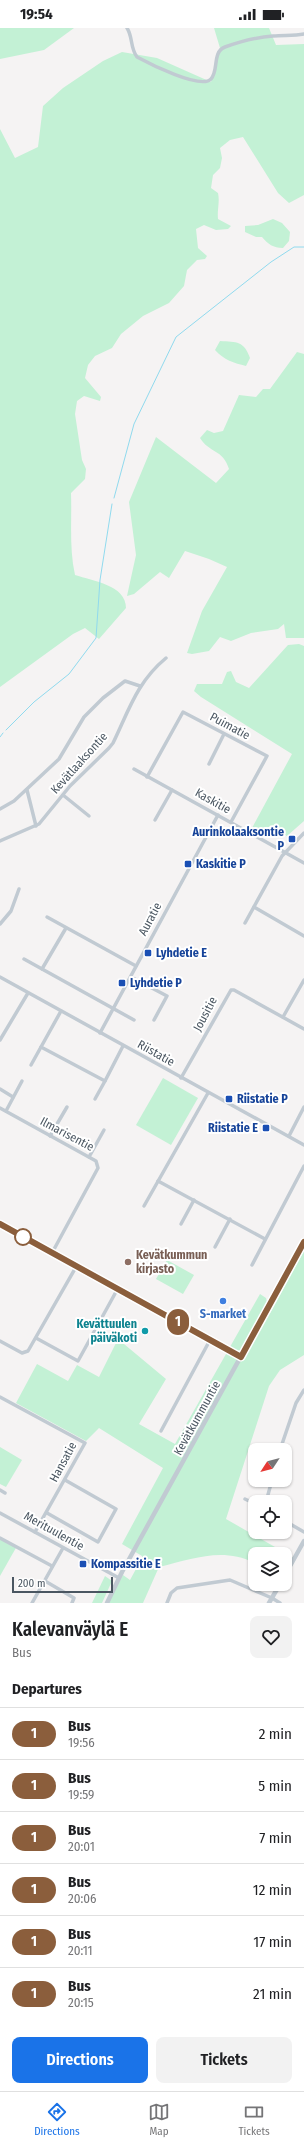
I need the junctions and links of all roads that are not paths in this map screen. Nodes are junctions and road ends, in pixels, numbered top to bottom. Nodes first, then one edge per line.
1 (127, 28) edge
2 (304, 34) edge
3 (166, 658) dead end
4 (140, 686) junction
5 (224, 734) junction
6 (209, 764) dead end
7 (134, 769) dead end
8 (147, 777) junction
9 (27, 790) junction
10 (172, 790) junction
11 (63, 795) junction
12 (0, 809) edge
13 (218, 815) junction
14 (89, 816) dead end
15 (155, 820) dead end
16 (231, 822) junction
17 (36, 826) junction
18 (304, 833) edge
19 (0, 840) edge
20 (285, 852) junction
21 (304, 863) edge
22 (19, 889) dead end
23 (254, 907) junction
24 (47, 917) dead end
25 (245, 923) dead end
26 (0, 924) edge
27 (66, 928) junction
28 (304, 936) edge
29 (24, 959) dead end
30 (136, 966) junction
31 (42, 969) junction
32 (0, 977) edge
33 (131, 977) junction
34 (304, 980) edge
35 (28, 993) junction
36 (113, 1008) junction
37 (60, 1011) junction
38 (283, 1017) junction
39 (134, 1020) dead end
40 (154, 1020) dead end
41 (304, 1029) edge
42 (100, 1033) junction
43 (0, 1040) edge
44 (123, 1046) junction
45 (41, 1047) junction
46 (30, 1065) dead end
47 (181, 1078) junction
48 (22, 1081) dead end
49 (104, 1081) junction
50 (0, 1091) edge
51 (208, 1092) junction
52 (13, 1097) junction
53 (95, 1099) dead end
54 (67, 1107) dead end
55 (304, 1107) edge
56 (0, 1108) edge
57 (6, 1111) junction
58 (303, 1114) edge
59 (104, 1130) dead end
60 (50, 1136) junction
61 (289, 1136) junction
62 (304, 1144) edge
63 (89, 1157) junction
64 (304, 1166) edge
65 (158, 1181) junction
66 (194, 1200) junction
67 (144, 1206) dead end
68 (230, 1219) junction
69 (0, 1224) edge
70 (181, 1224) dead end
71 (265, 1239) junction
72 (304, 1242) edge
73 (215, 1247) dead end
74 (52, 1253) junction
75 (252, 1265) dead end
76 (76, 1267) junction
77 (117, 1290) junction
78 (36, 1338) junction
79 (210, 1340) junction
80 (0, 1341) edge
81 (241, 1357) junction
82 (304, 1390) edge
83 (0, 1397) edge
84 (160, 1431) dead end
85 (282, 1443) edge
86 (65, 1480) junction
87 (0, 1490) edge
88 (5, 1493) dead end
89 (245, 1499) dead end
90 (248, 1500) edge
91 (47, 1512) junction
92 (0, 1513) edge
93 (292, 1525) edge
94 (35, 1532) junction
95 (304, 1532) edge
96 (0, 1538) edge
97 (304, 1541) edge
98 (63, 1548) junction
99 (292, 1562) edge
100 (52, 1566) junction
101 (119, 1578) junction
102 (45, 1581) junction
103 (276, 1591) edge
104 (272, 1598) junction
105 (32, 1603) edge
106 (72, 1603) edge
107 (107, 1603) edge
108 (167, 1603) edge
109 (269, 1603) edge
110 (280, 1603) edge

1 - 2 street
3 - 4 street, Kevätlaaksontie
4 - 9 street
4 - 11 street, Kevätlaaksontie
5 - 6 street
5 - 8 street, Puimatie
5 - 16 street, Puimatie
7 - 8 street, Kaskitie
8 - 10 street, Kaskitie
9 - 12 street
9 - 17 street
10 - 13 street, Kaskitie
10 - 15 street
11 - 14 street
11 - 17 street, Kevätlaaksontie
13 - 16 street, Kaskitie
13 - 30 street, Auratie
16 - 20 street, Kaskitie
17 - 19 street, Kevätlaaksontie
18 - 20 street
20 - 21 street, Kaskitie
20 - 23 street
22 - 26 street
23 - 25 street
23 - 28 street
24 - 27 street
27 - 30 street
27 - 31 street
29 - 31 street
30 - 33 street, Auratie
31 - 36 street
32 - 35 street, Riistatie
33 - 36 street, Auratie
33 - 40 street
34 - 38 street
35 - 37 street, Riistatie
35 - 43 street
36 - 39 street
36 - 42 street, Auratie
37 - 42 street, Riistatie
37 - 45 street
38 - 41 street, Jousitie
38 - 47 street, Jousitie
42 - 44 street, Riistatie
44 - 47 street, Riistatie
44 - 49 street
45 - 46 street
45 - 49 street
47 - 51 street, Riistatie
48 - 52 street
49 - 53 street
50 - 52 street
51 - 61 street, Riistatie
51 - 65 street
52 - 57 street
54 - 60 street
55 - 58 street
56 - 57 street, Ilmarisentie
57 - 60 street, Ilmarisentie
58 - 61 street
59 - 63 street
60 - 63 street, Ilmarisentie
61 - 62 street, Riistatie
63 - 74 street, Ilmarisentie
64 - 71 street
65 - 66 street
65 - 67 street
66 - 68 street
66 - 70 street
68 - 71 street
68 - 73 street
69 - 74 street
71 - 75 street
72 - 81 street, Kevätkummuntie
74 - 76 street
76 - 77 street
76 - 78 street
77 - 78 street
77 - 79 street
78 - 80 street
79 - 81 street
79 - 84 street
81 - 101 street, Kevätkummuntie
82 - 85 street
83 - 86 street, Hansatie
86 - 91 street, Hansatie
86 - 91 street
87 - 88 street
89 - 90 street
91 - 94 street, Hansatie
92 - 94 street, Merituulentie
93 - 95 street
94 - 98 street, Merituulentie
96 - 100 street
97 - 99 street
98 - 100 street
98 - 101 street, Merituulentie
100 - 102 street
101 - 107 street, Kevätkummuntie
102 - 105 street
102 - 106 street
103 - 104 street
104 - 108 street
104 - 109 street
104 - 110 street

